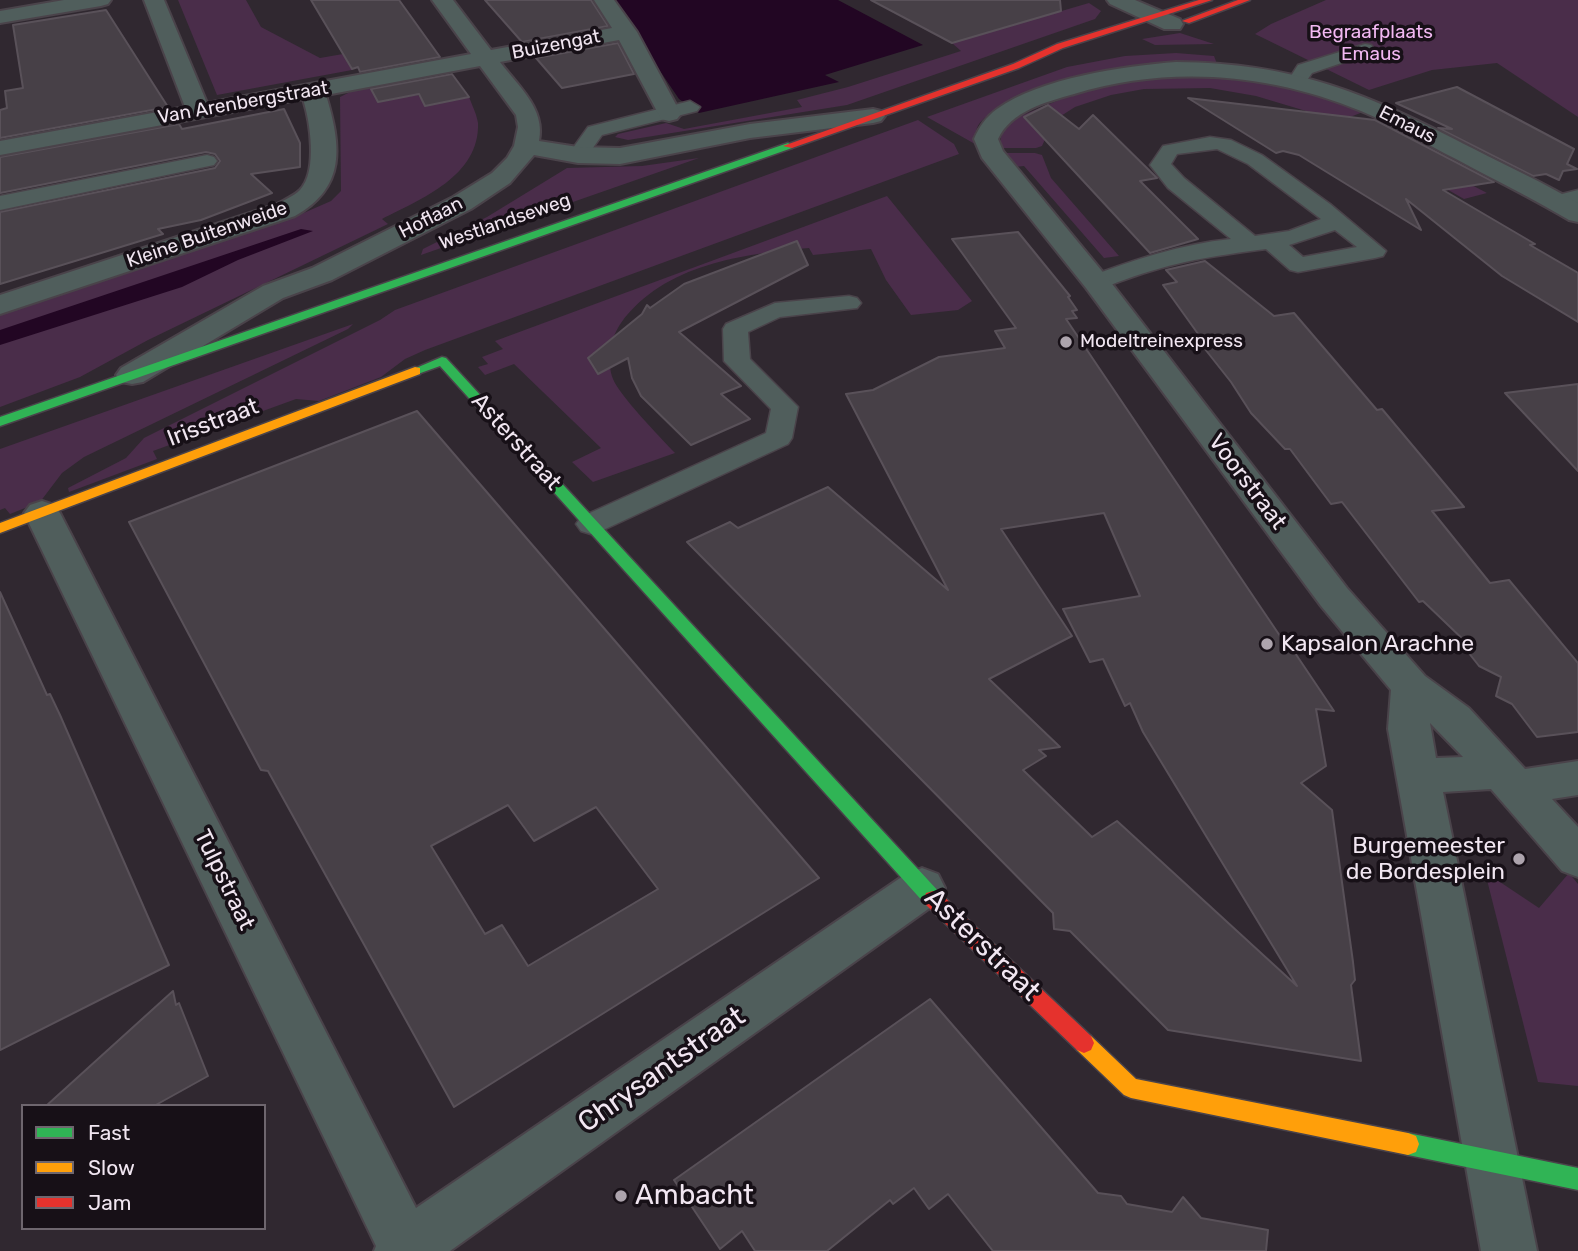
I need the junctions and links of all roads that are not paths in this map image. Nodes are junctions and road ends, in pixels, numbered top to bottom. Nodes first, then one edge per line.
1 (101, 0) edge
2 (154, 0) edge
3 (442, 0) edge
4 (604, 0) edge
5 (1117, 0) edge
6 (1208, 0) edge
7 (1246, 0) edge
8 (76, 2) edge
9 (0, 16) edge
10 (1163, 20) junction
11 (626, 32) junction
12 (1366, 49) dead end
13 (486, 58) junction
14 (1296, 82) junction
15 (313, 92) junction
16 (198, 110) junction
17 (680, 110) joint
18 (873, 116) junction
19 (688, 145) junction
20 (526, 146) junction
21 (0, 148) edge
22 (765, 153) junction
23 (578, 155) junction
24 (997, 159) joint
25 (207, 161) dead end
26 (0, 203) edge
27 (1571, 204) edge
28 (1336, 220) junction
29 (1262, 243) junction
30 (322, 274) junction
31 (1096, 282) junction
32 (849, 303) dead end
33 (0, 305) edge
34 (242, 337) junction
35 (442, 361) joint
36 (132, 375) junction
37 (0, 422) edge
38 (42, 513) junction
39 (591, 524) junction
40 (0, 528) edge
41 (1411, 687) junction
42 (1418, 776) junction
43 (1578, 778) edge
44 (1508, 780) junction
45 (1578, 858) edge
46 (922, 888) junction
47 (1492, 1163) junction
48 (1578, 1179) edge
49 (404, 1249) edge
50 (1509, 1251) edge

1 - 8 street
2 - 16 street
3 - 13 street
4 - 11 street, Buizengat
5 - 10 street
6 - 10 main road, Westlandseweg
7 - 10 main road, Westlandseweg
8 - 9 street
10 - 18 main road, Westlandseweg
11 - 13 street, Buizengat
11 - 17 street, Buizengat
12 - 14 lane
13 - 15 street, Van Arenbergstraat
13 - 20 street
14 - 24 street, Emaus
14 - 27 street, Emaus
15 - 16 street, Van Arenbergstraat
15 - 33 street, Kleine Buitenweide
16 - 21 street, Van Arenbergstraat
17 - 23 lane, Buizengat
18 - 19 street
18 - 22 main road, Westlandseweg
19 - 22 street
19 - 23 street
20 - 23 street
20 - 30 street, Hoflaan
22 - 34 main road, Westlandseweg
24 - 31 street, Voorstraat
25 - 26 lane
28 - 29 lane
28 - 29 lane
28 - 29 lane
29 - 31 lane
30 - 34 street, Hoflaan
30 - 36 street, Hoflaan
31 - 41 street, Voorstraat
32 - 39 lane
34 - 36 main road, Westlandseweg
35 - 38 main road, Irisstraat
35 - 39 main road, Asterstraat
36 - 37 main road, Westlandseweg
38 - 40 main road, Irisstraat
38 - 49 street, Tulpstraat
39 - 46 main road, Asterstraat
41 - 42 street
41 - 44 street, Voorstraat
42 - 44 street
42 - 47 street
43 - 44 street
44 - 45 street
46 - 47 main road, Asterstraat
46 - 49 street, Chrysantstraat
47 - 48 main road
47 - 50 street

